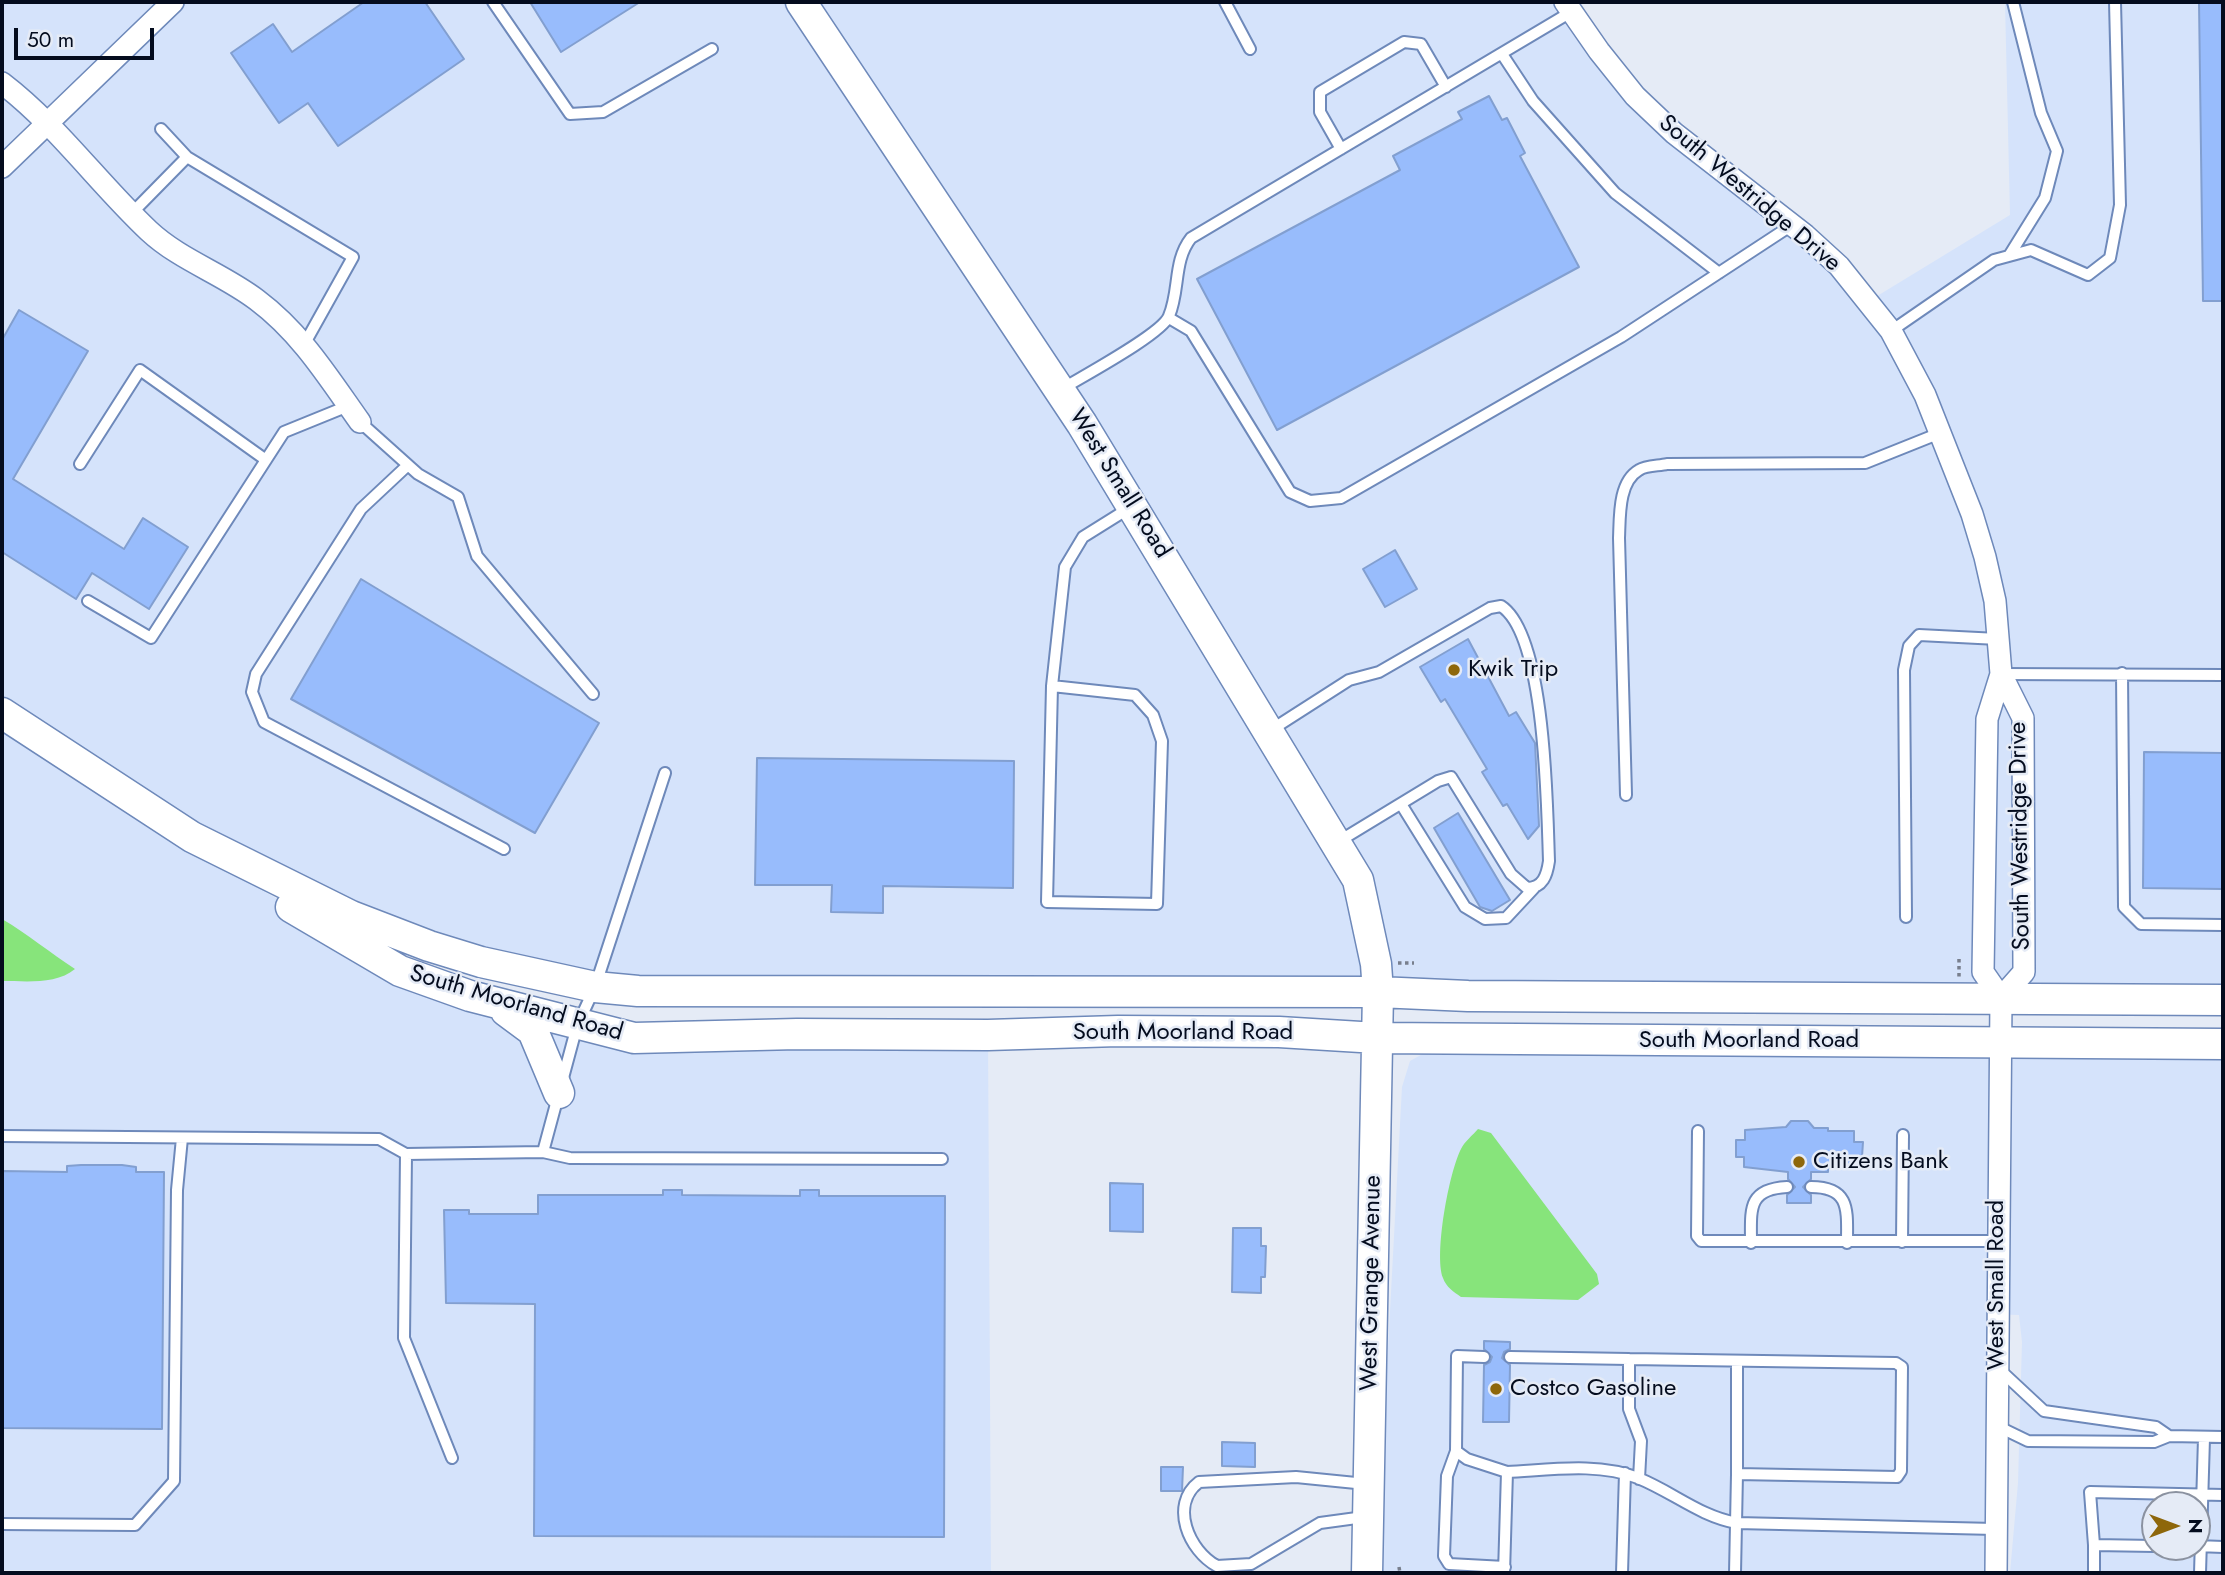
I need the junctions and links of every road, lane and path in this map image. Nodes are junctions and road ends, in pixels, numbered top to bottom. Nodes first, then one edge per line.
1 (173, 2) edge
2 (493, 2) edge
3 (802, 2) edge
4 (1224, 2) edge
5 (2013, 2) edge
6 (2115, 2) edge
7 (1568, 7) edge
8 (712, 49) dead end
9 (1250, 49) dead end
10 (1502, 54) junction
11 (2, 83) edge
12 (1446, 87) junction
13 (47, 123) junction
14 (161, 129) dead end
15 (1341, 149) junction
16 (187, 157) junction
17 (2, 166) edge
18 (131, 214) junction
19 (1792, 225) junction
20 (2009, 256) junction
21 (1719, 273) junction
22 (1169, 318) junction
23 (1891, 331) junction
24 (305, 343) junction
25 (1060, 390) junction
26 (354, 414) junction
27 (1940, 433) junction
28 (266, 460) junction
29 (80, 464) dead end
30 (408, 465) junction
31 (1133, 506) junction
32 (88, 601) dead end
33 (1998, 639) junction
34 (2122, 673) junction
35 (2001, 674) junction
36 (2223, 675) edge
37 (1052, 686) junction
38 (593, 694) dead end
39 (2, 713) edge
40 (1269, 732) junction
41 (666, 773) dead end
42 (1626, 795) dead end
43 (1401, 804) junction
44 (192, 837) junction
45 (1336, 843) junction
46 (504, 849) dead end
47 (1534, 888) junction
48 (1906, 917) dead end
49 (2223, 925) edge
50 (595, 987) junction
51 (1378, 992) junction
52 (2001, 998) junction
53 (491, 1000) junction
54 (2223, 1000) edge
55 (577, 1026) junction
56 (1377, 1038) junction
57 (1999, 1043) junction
58 (2223, 1044) edge
59 (559, 1093) junction
60 (1698, 1131) dead end
61 (1903, 1135) dead end
62 (2, 1136) edge
63 (182, 1138) junction
64 (543, 1152) junction
65 (406, 1154) junction
66 (942, 1159) dead end
67 (1787, 1187) dead end
68 (1811, 1187) dead end
69 (1902, 1241) junction
70 (1997, 1241) junction
71 (1751, 1243) junction
72 (1847, 1243) junction
73 (1484, 1357) dead end
74 (1510, 1357) dead end
75 (1629, 1359) junction
76 (1738, 1361) junction
77 (1997, 1367) junction
78 (1997, 1426) junction
79 (2169, 1436) junction
80 (2223, 1437) edge
81 (2204, 1438) junction
82 (1456, 1451) junction
83 (452, 1458) dead end
84 (1507, 1472) junction
85 (1625, 1473) junction
86 (1737, 1474) junction
87 (1640, 1479) junction
88 (1369, 1484) junction
89 (2203, 1491) edge
90 (2141, 1493) edge
91 (1368, 1517) junction
92 (1737, 1523) junction
93 (2, 1524) edge
94 (1995, 1530) junction
95 (2094, 1545) junction
96 (2141, 1546) edge
97 (1399, 1567) dead end
98 (1505, 1570) edge
99 (1367, 1573) edge
100 (1400, 1573) edge
101 (1622, 1573) edge
102 (1735, 1573) edge
103 (1996, 1573) edge
104 (2094, 1573) edge

1 - 13 street
2 - 8 lane
3 - 25 main road, West Small Road
4 - 9 lane
5 - 20 lane
6 - 20 lane
7 - 10 lane
7 - 19 street, South Westridge Drive
10 - 12 lane
10 - 21 lane
11 - 13 street
12 - 15 lane
12 - 15 lane
13 - 17 street
13 - 18 street
14 - 16 lane
15 - 22 lane
16 - 18 lane
16 - 24 lane
18 - 24 street
19 - 21 lane
19 - 23 street, South Westridge Drive
20 - 23 lane
21 - 22 lane
22 - 25 lane
23 - 27 street, South Westridge Drive
24 - 26 street
25 - 31 main road, West Small Road
26 - 28 lane
26 - 30 lane
27 - 33 street, South Westridge Drive
27 - 42 lane
28 - 29 lane
28 - 32 lane
30 - 38 lane
30 - 46 lane
31 - 37 lane
31 - 40 main road, West Small Road
33 - 35 street, South Westridge Drive
33 - 48 lane
34 - 35 lane
34 - 36 lane
34 - 49 lane
35 - 52 street, South Westridge Drive
35 - 52 street, South Westridge Drive
37 - 37 lane
39 - 44 main road, South Moorland Road
40 - 45 main road, West Small Road
40 - 47 lane
41 - 50 lane
43 - 45 lane
43 - 47 lane
43 - 47 lane
44 - 50 main road, South Moorland Road
44 - 53 main road, South Moorland Road
45 - 51 main road, West Small Road
50 - 51 main road, South Moorland Road
50 - 55 lane
51 - 52 main road, South Moorland Road
51 - 56 main road, West Grange Avenue
52 - 54 main road, South Moorland Road
52 - 57 street, West Small Road
53 - 55 main road, South Moorland Road
53 - 59 main road
55 - 56 main road, South Moorland Road
55 - 59 lane
56 - 57 main road, South Moorland Road
56 - 88 main road, West Grange Avenue
57 - 58 main road, South Moorland Road
57 - 70 street, West Small Road
59 - 64 lane
60 - 71 lane
61 - 69 lane
62 - 63 lane
63 - 65 lane
63 - 93 lane
64 - 65 lane
64 - 66 lane
65 - 83 lane
67 - 71 lane
68 - 72 lane
69 - 70 lane
69 - 72 lane
70 - 77 street, West Small Road
71 - 72 lane
73 - 82 lane
74 - 75 lane
75 - 76 lane
75 - 87 lane
76 - 86 lane
76 - 86 lane
77 - 78 street, West Small Road
77 - 79 lane
78 - 79 lane
78 - 94 street, West Small Road
79 - 81 lane
80 - 81 lane
81 - 89 lane
82 - 84 lane
82 - 98 lane
84 - 85 lane
84 - 98 lane
85 - 87 lane
85 - 101 lane
86 - 92 lane
87 - 92 lane
88 - 91 main road, West Grange Avenue
88 - 91 lane
90 - 95 lane
91 - 99 main road, West Grange Avenue
92 - 94 lane
92 - 102 lane
94 - 103 street, West Small Road
95 - 96 lane
95 - 104 lane
97 - 100 path

